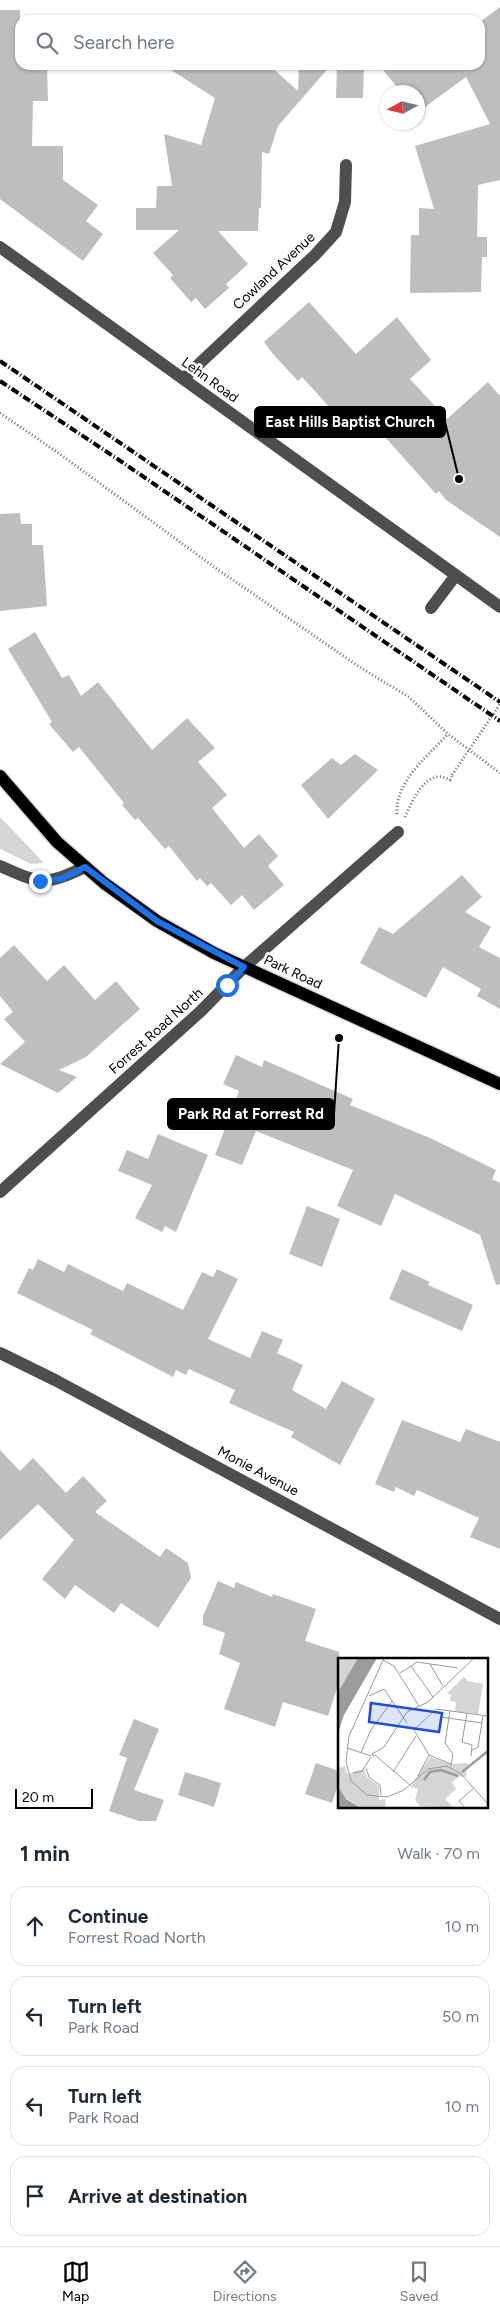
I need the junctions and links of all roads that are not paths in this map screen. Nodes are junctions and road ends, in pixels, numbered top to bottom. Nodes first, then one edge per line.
1 (346, 165) dead end
2 (0, 247) edge
3 (183, 379) junction
4 (456, 575) junction
5 (500, 607) edge
6 (431, 608) dead end
7 (0, 776) edge
8 (398, 832) road end
9 (0, 866) edge
10 (85, 867) junction
11 (244, 967) junction
12 (500, 1084) edge
13 (0, 1192) edge
14 (0, 1353) edge
15 (500, 1619) edge

1 - 3 street, Cowland Avenue
2 - 3 street, Lehn Road
3 - 4 street, Lehn Road
4 - 5 street, Lehn Road
4 - 6 street
7 - 10 main road, Park Road
8 - 11 street, Forrest Road North
9 - 10 street
10 - 11 main road, Park Road
11 - 12 main road, Park Road
11 - 13 street, Forrest Road North
14 - 15 street, Monie Avenue

